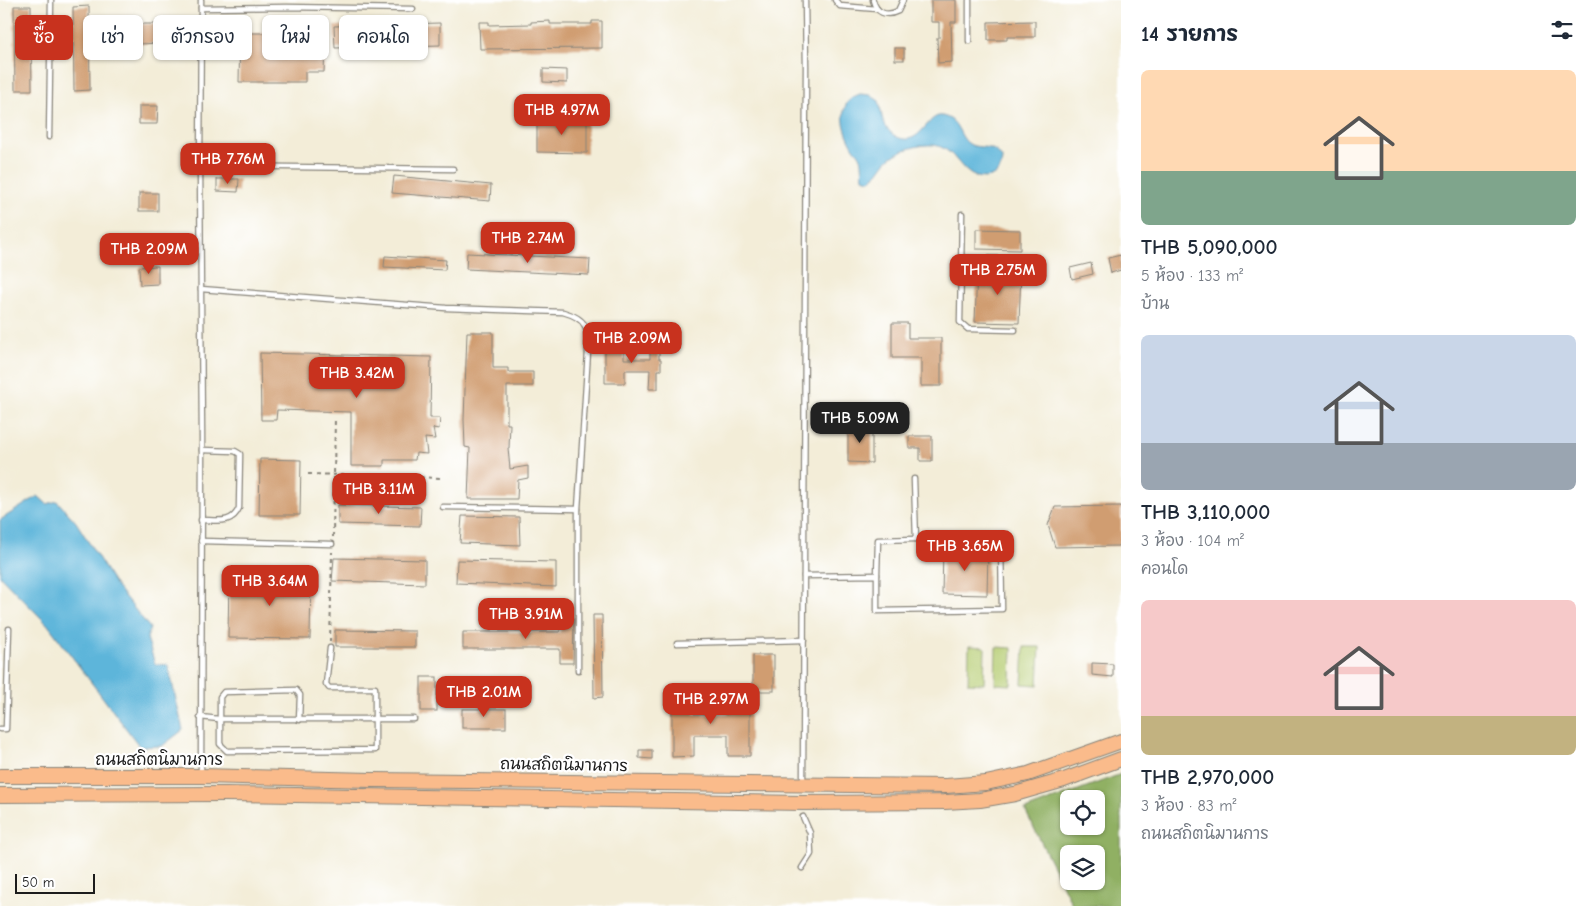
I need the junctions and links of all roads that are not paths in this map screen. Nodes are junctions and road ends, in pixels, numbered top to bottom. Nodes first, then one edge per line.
1 (51, 0) edge
2 (201, 0) edge
3 (805, 0) edge
4 (835, 0) edge
5 (873, 0) edge
6 (903, 0) edge
7 (968, 0) edge
8 (201, 8) junction
9 (413, 9) dead end
10 (877, 9) junction
11 (970, 41) dead end
12 (49, 136) dead end
13 (200, 166) junction
14 (453, 169) dead end
15 (962, 214) dead end
16 (961, 258) junction
17 (1016, 259) dead end
18 (201, 289) junction
19 (1015, 330) dead end
20 (202, 450) junction
21 (914, 479) dead end
22 (443, 507) dead end
23 (578, 509) junction
24 (201, 520) junction
25 (916, 539) junction
26 (201, 541) junction
27 (332, 544) road end
28 (878, 575) junction
29 (804, 576) junction
30 (8, 629) dead end
31 (804, 640) junction
32 (677, 643) dead end
33 (330, 648) road end
34 (578, 670) dead end
35 (0, 674) edge
36 (8, 675) junction
37 (200, 717) junction
38 (219, 719) junction
39 (414, 719) dead end
40 (299, 720) junction
41 (375, 720) junction
42 (0, 729) edge
43 (1121, 741) edge
44 (1121, 759) edge
45 (0, 776) edge
46 (201, 776) junction
47 (803, 785) junction
48 (201, 794) junction
49 (0, 795) edge
50 (803, 802) junction
51 (803, 817) dead end
52 (802, 868) dead end

1 - 12 lane
2 - 8 lane
3 - 29 lane
4 - 10 lane
5 - 10 lane
6 - 10 lane
7 - 11 lane
8 - 9 lane
8 - 13 lane
13 - 14 lane
13 - 18 lane
15 - 16 lane
16 - 17 lane
16 - 19 lane
18 - 20 lane
18 - 23 lane
20 - 24 lane
20 - 24 lane
21 - 25 lane
22 - 23 lane
23 - 34 lane
24 - 26 lane
25 - 28 lane
25 - 28 lane
26 - 27 lane
26 - 37 lane
28 - 29 lane
29 - 31 lane
30 - 36 lane
31 - 32 lane
31 - 47 lane
33 - 41 lane
35 - 36 lane
36 - 42 lane
37 - 38 lane
37 - 46 lane
38 - 40 lane
38 - 40 lane
38 - 41 lane
39 - 41 lane
40 - 41 lane
43 - 47 main road, ถนนสถิตนิมานการ
44 - 50 main road
45 - 46 main road, ถนนสถิตนิมานการ
46 - 47 main road, ถนนสถิตนิมานการ
46 - 48 main road
47 - 50 main road
48 - 49 main road
48 - 50 main road
51 - 52 lane

